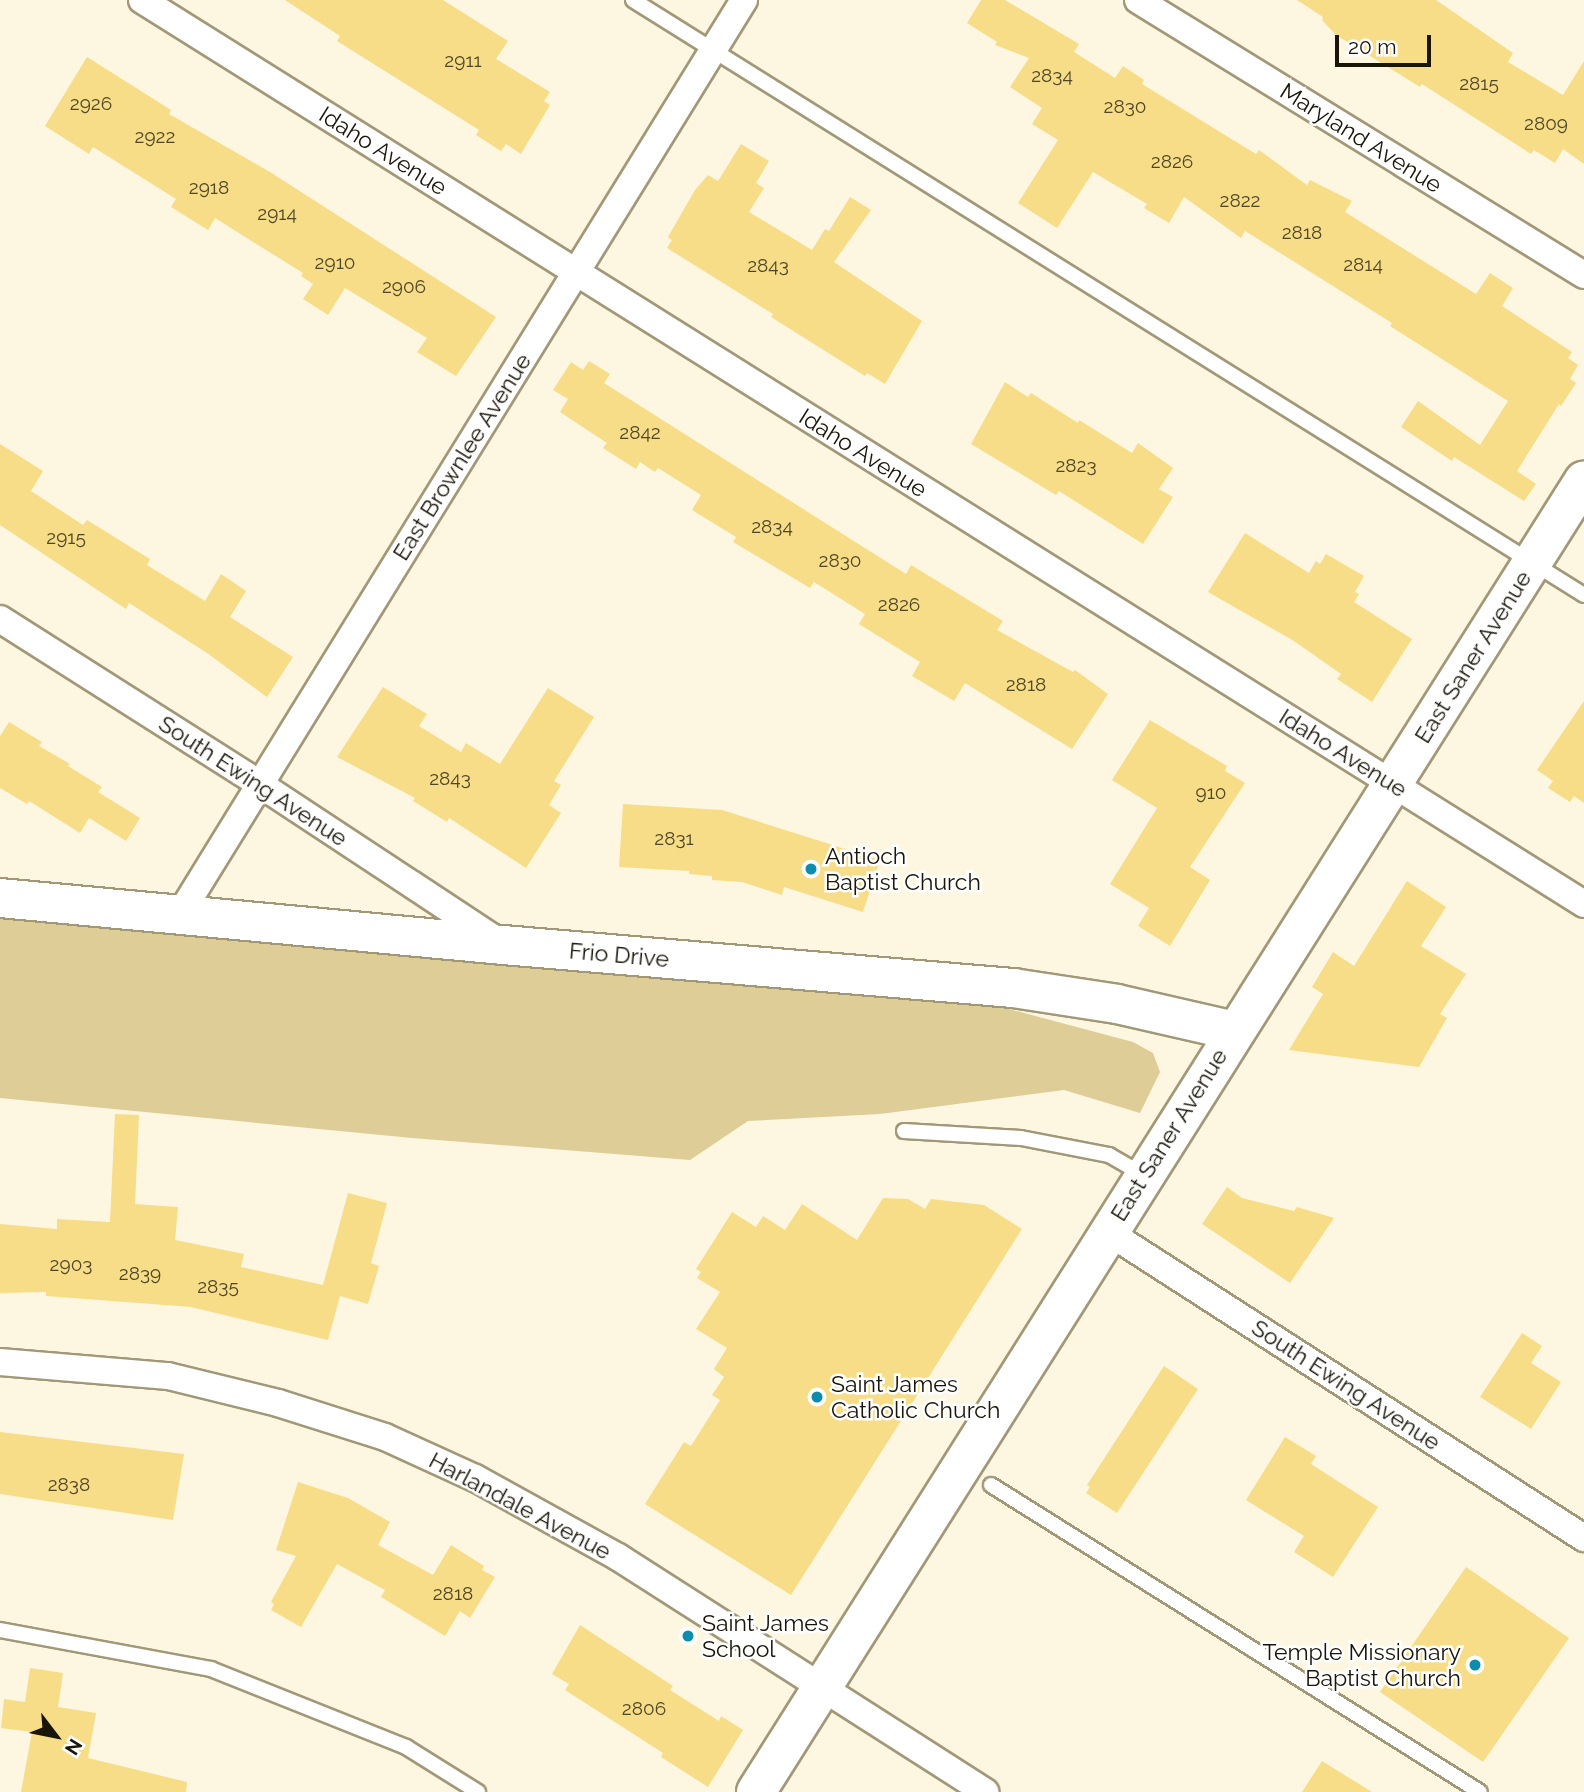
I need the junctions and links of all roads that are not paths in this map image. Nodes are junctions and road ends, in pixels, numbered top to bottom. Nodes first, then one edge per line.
1 (142, 0) edge
2 (633, 0) edge
3 (744, 0) edge
4 (1138, 0) edge
5 (713, 51) junction
6 (577, 273) junction
7 (1584, 275) edge
8 (1584, 480) edge
9 (1532, 562) junction
10 (1584, 595) edge
11 (0, 620) edge
12 (258, 783) junction
13 (1394, 785) junction
14 (0, 898) edge
15 (1584, 904) edge
16 (180, 914) junction
17 (503, 945) junction
18 (1236, 1031) junction
19 (904, 1131) dead end
20 (1144, 1176) junction
21 (1108, 1232) junction
22 (0, 1362) edge
23 (991, 1485) dead end
24 (1584, 1538) edge
25 (0, 1630) edge
26 (822, 1688) junction
27 (478, 1792) edge
28 (756, 1792) edge
29 (985, 1792) edge
30 (1480, 1792) edge

1 - 6 street, Idaho Avenue
2 - 5 lane
3 - 5 street, East Brownlee Avenue
4 - 7 street, Maryland Avenue
5 - 6 street, East Brownlee Avenue
5 - 9 lane
6 - 12 street, East Brownlee Avenue
6 - 13 street, Idaho Avenue
8 - 9 street, East Saner Avenue
9 - 10 lane
9 - 13 street, East Saner Avenue
11 - 12 street, South Ewing Avenue
12 - 16 street, East Brownlee Avenue
12 - 17 street, South Ewing Avenue
13 - 15 street, Idaho Avenue
13 - 18 street, East Saner Avenue
14 - 16 street, Frio Drive
16 - 17 street, Frio Drive
17 - 18 street, Frio Drive
18 - 20 street, East Saner Avenue
19 - 20 lane
20 - 21 street, East Saner Avenue
21 - 24 street, South Ewing Avenue
21 - 26 street, East Saner Avenue
22 - 26 street, Harlandale Avenue
23 - 30 lane
25 - 27 lane
26 - 28 street, East Saner Avenue
26 - 29 street, Harlandale Avenue

